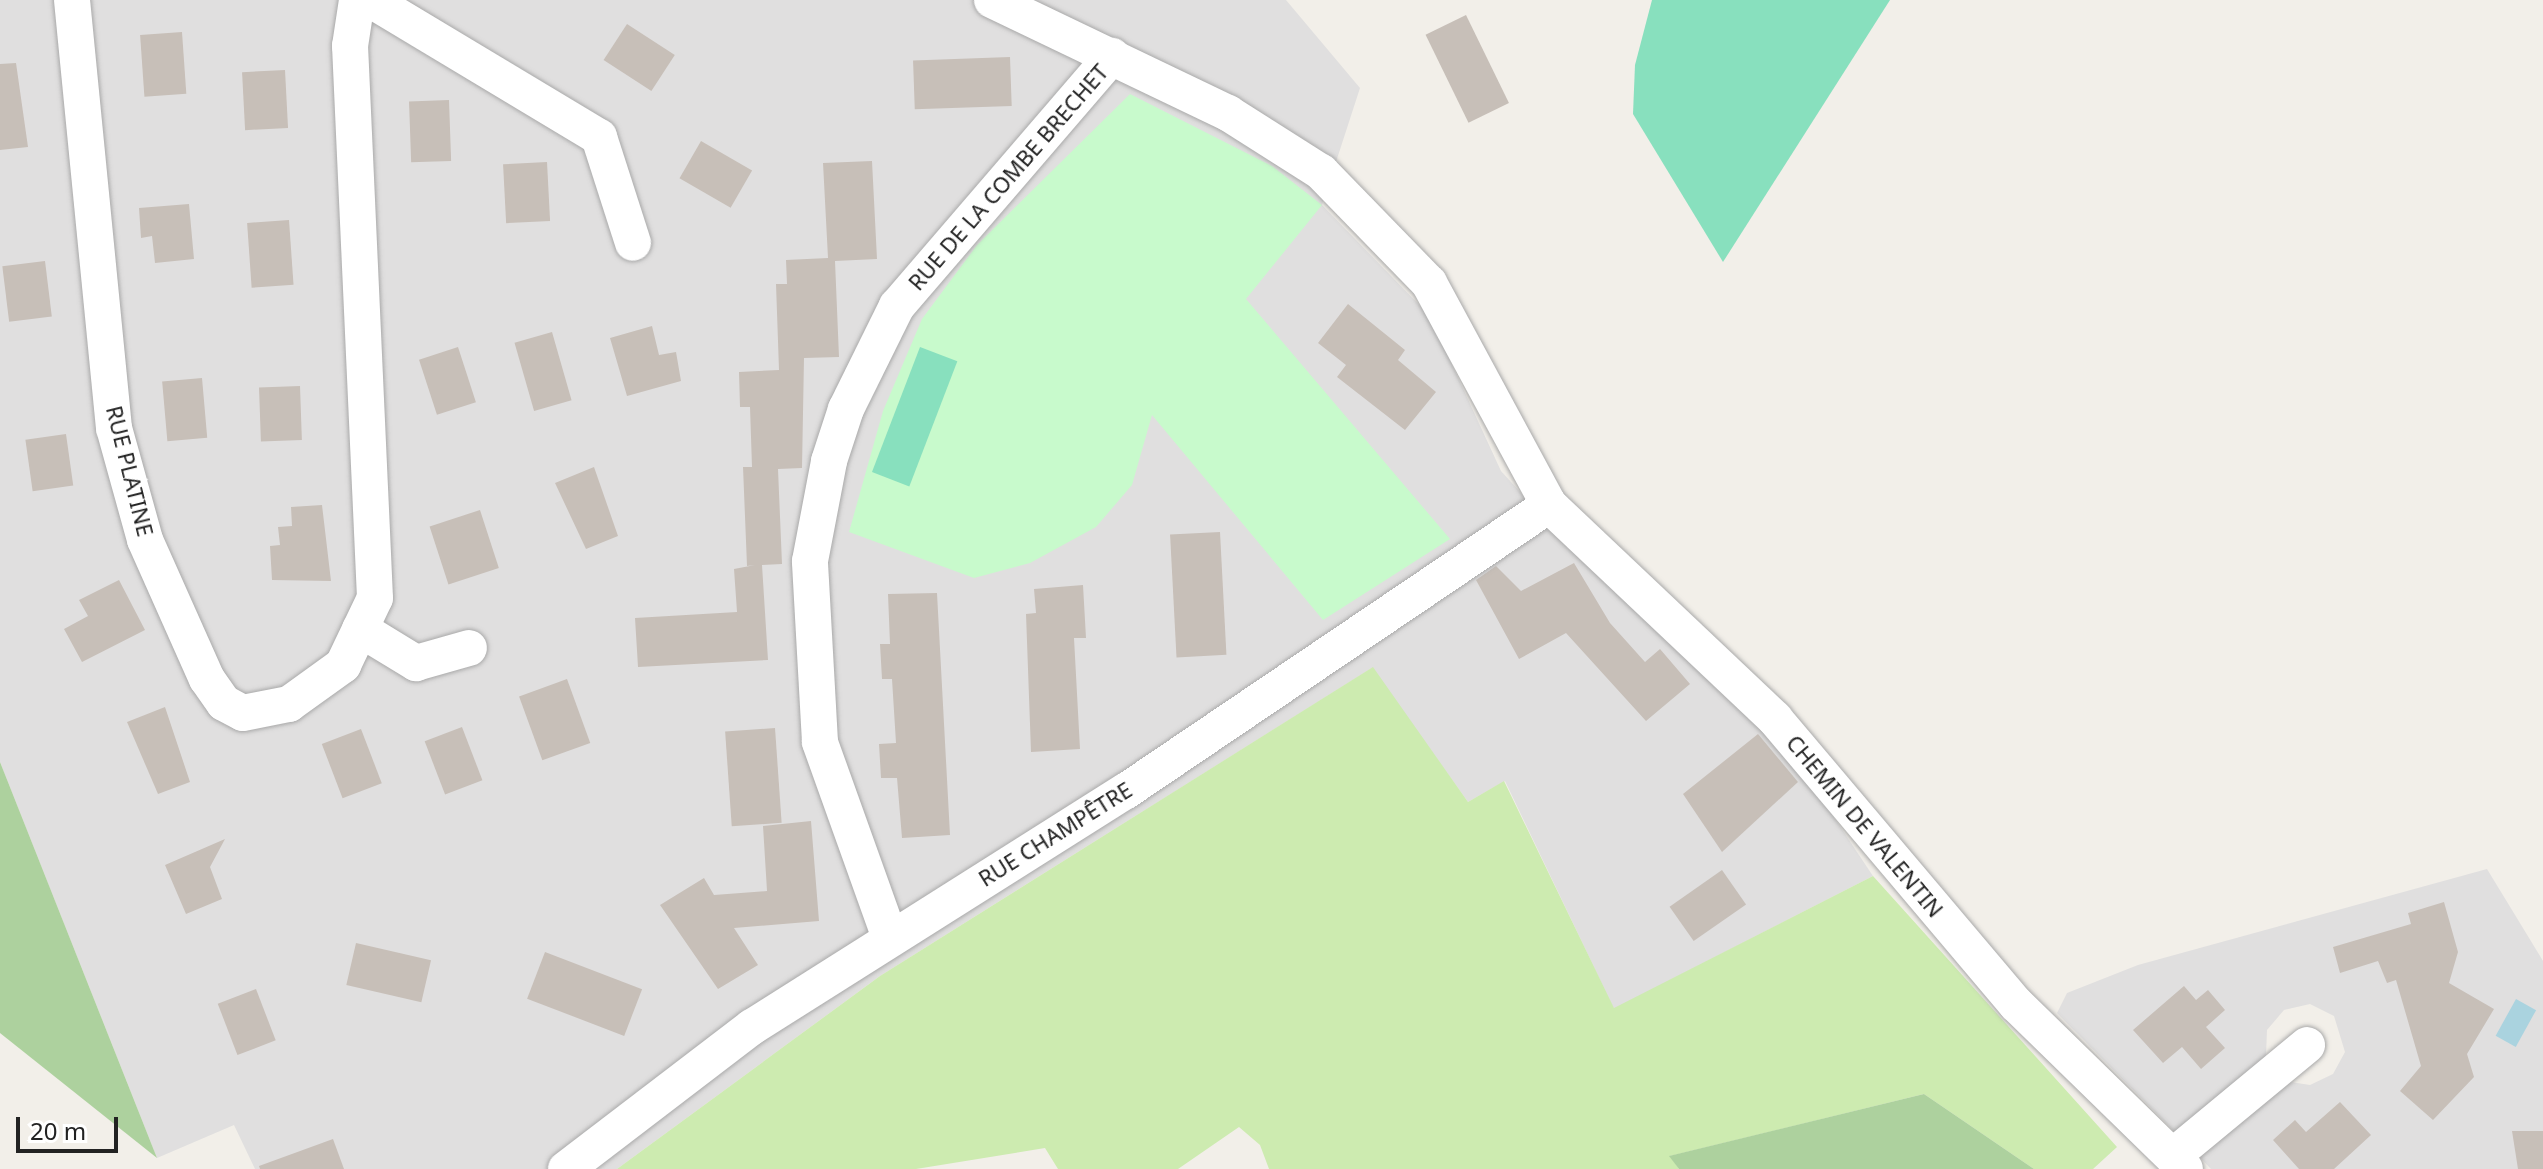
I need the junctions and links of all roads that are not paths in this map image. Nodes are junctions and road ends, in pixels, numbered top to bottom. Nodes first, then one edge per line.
1 (72, 0) edge
2 (357, 0) edge
3 (371, 0) edge
4 (992, 0) edge
5 (1112, 56) junction
6 (633, 243) dead end
7 (1549, 505) junction
8 (360, 629) junction
9 (469, 648) dead end
10 (890, 938) junction
11 (2307, 1045) dead end
12 (2179, 1162) edge
13 (566, 1169) edge

1 - 8 street, RUE PLATINE
2 - 8 street, RUE PLATINE
3 - 6 street
4 - 5 street, CHEMIN DE VALENTIN
5 - 7 street, CHEMIN DE VALENTIN
5 - 10 street, RUE DE LA COMBE BRECHET
7 - 10 street, RUE CHAMPÊTRE
7 - 12 street, CHEMIN DE VALENTIN
8 - 9 street
10 - 13 street, RUE CHAMPÊTRE
11 - 12 street, CHEMIN DE VALENTIN

